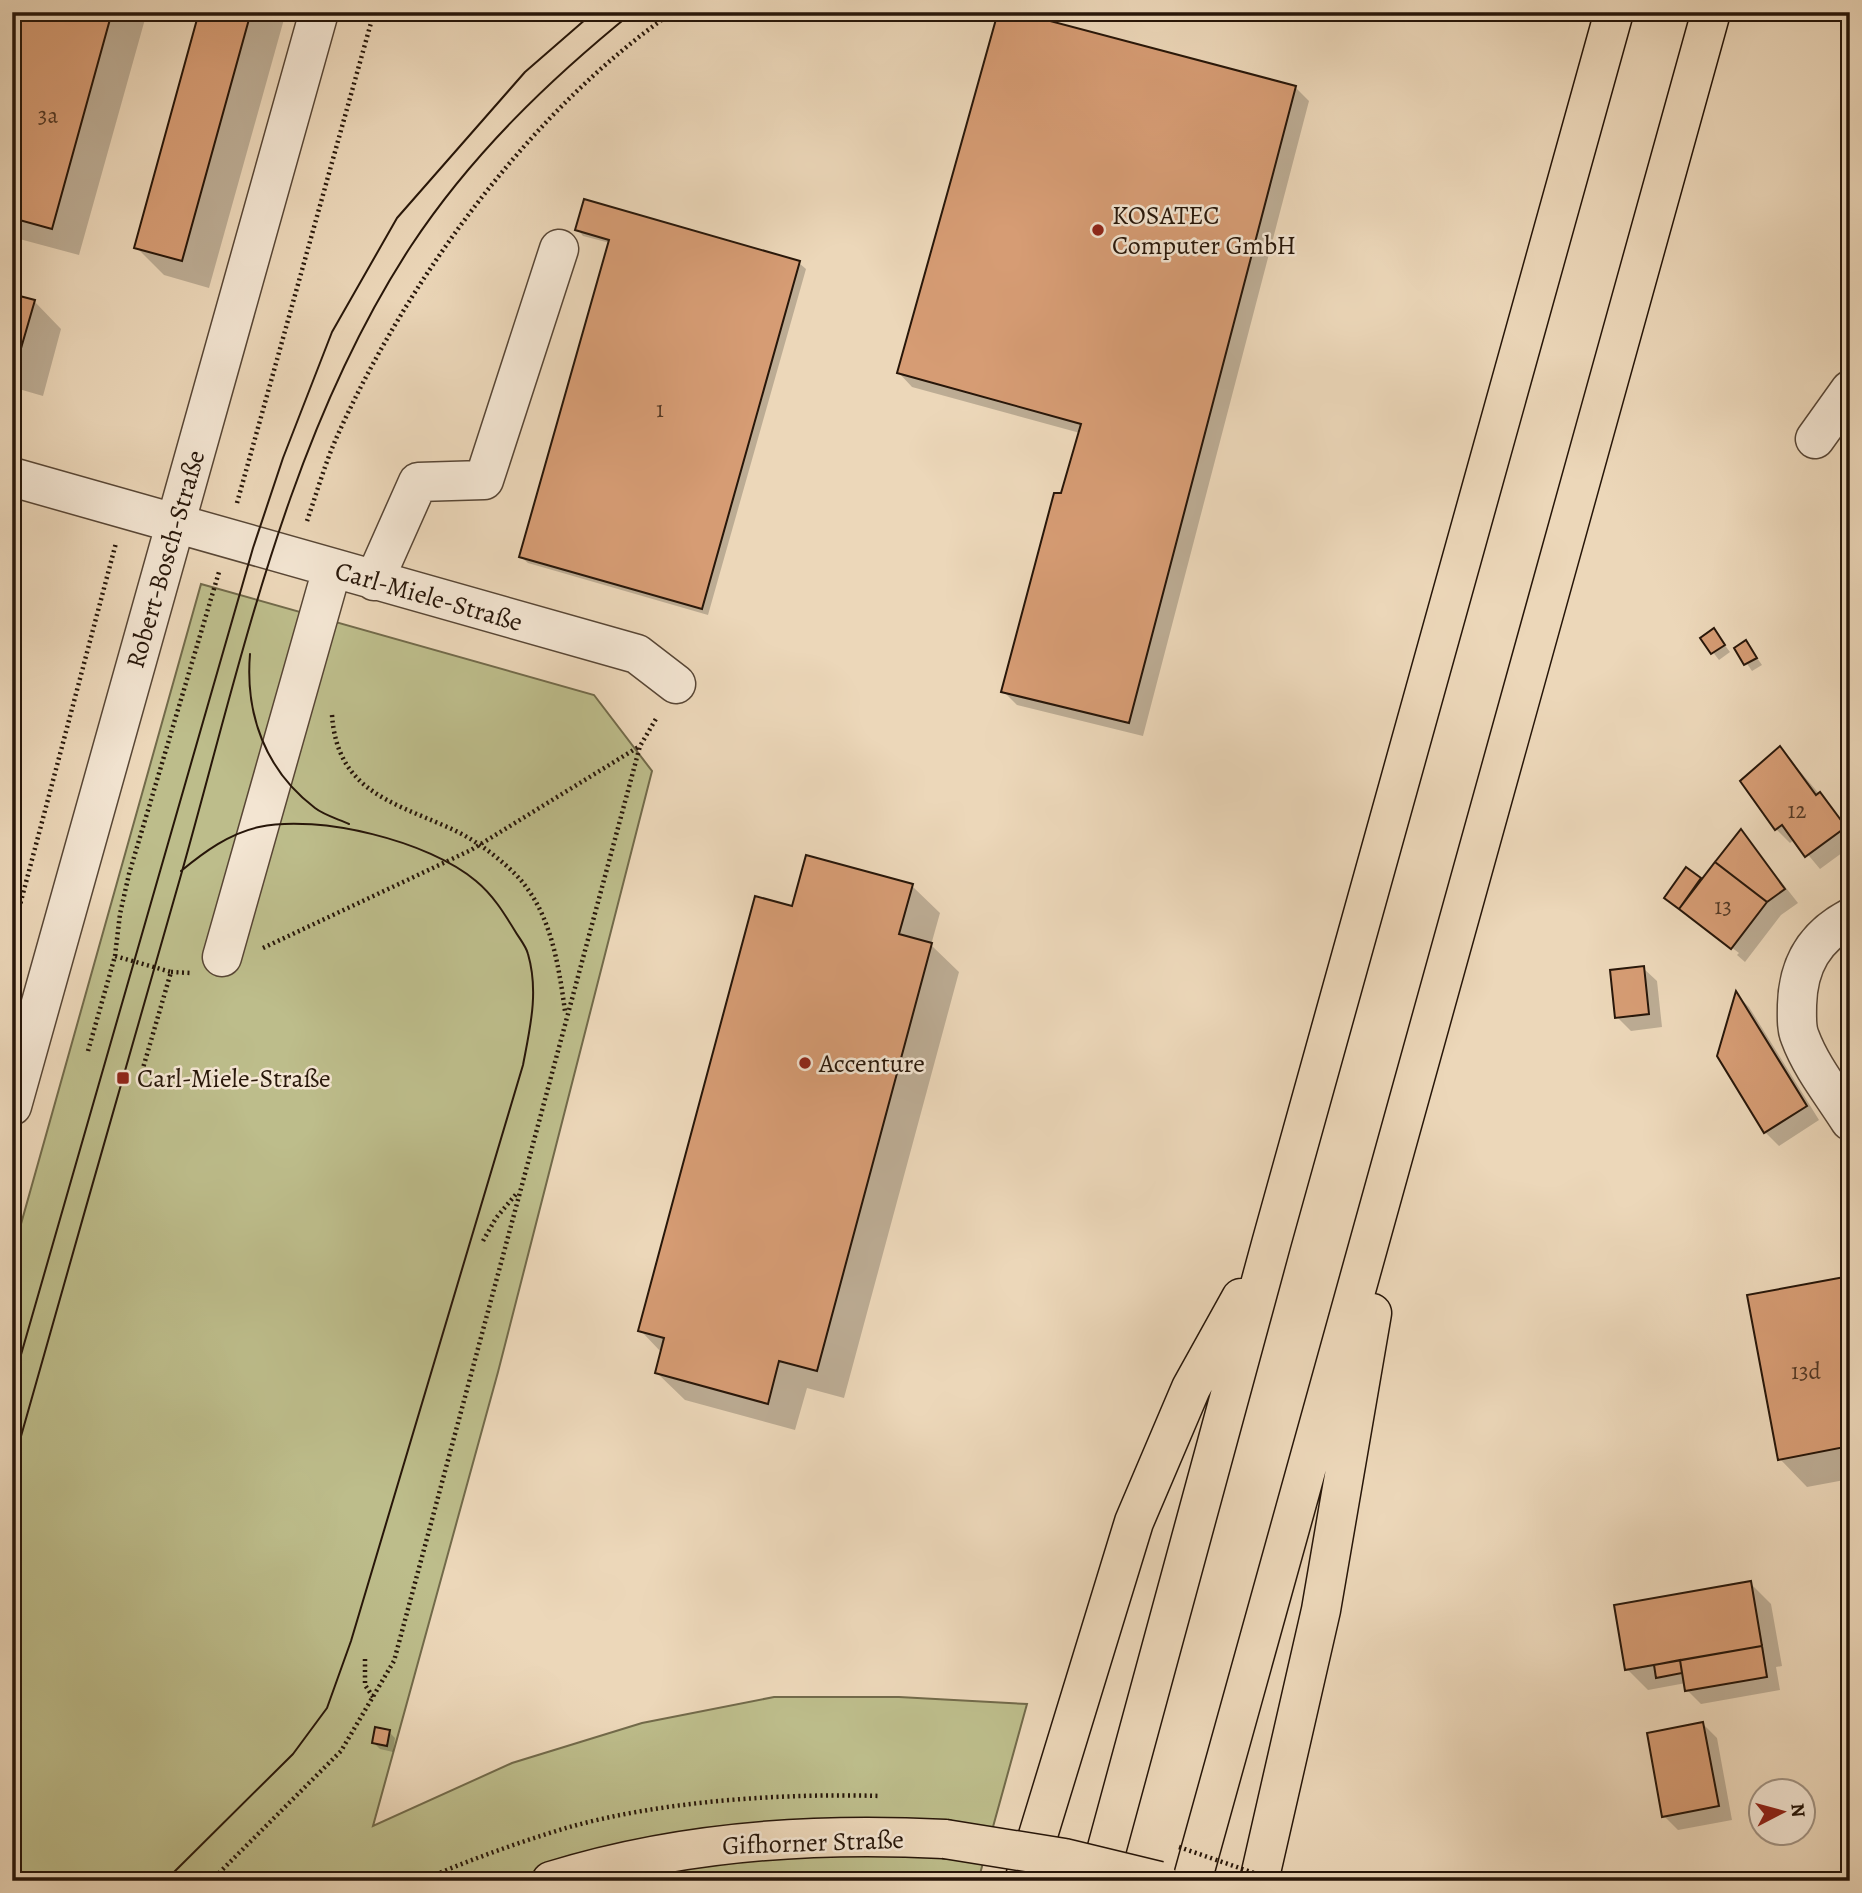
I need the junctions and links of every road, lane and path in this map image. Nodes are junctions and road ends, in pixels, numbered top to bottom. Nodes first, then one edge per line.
1 (319, 12) edge
2 (374, 12) edge
3 (673, 12) edge
4 (1614, 12) edge
5 (1711, 12) edge
6 (559, 249) dead end
7 (1850, 390) edge
8 (1815, 439) dead end
9 (12, 477) edge
10 (125, 510) junction
11 (174, 523) junction
12 (228, 540) junction
13 (294, 558) junction
14 (332, 569) junction
15 (374, 581) junction
16 (676, 684) joint
17 (332, 708) dead end
18 (640, 746) junction
19 (1850, 918) edge
20 (12, 935) edge
21 (259, 950) dead end
22 (115, 956) junction
23 (206, 966) dead end
24 (566, 1015) junction
25 (88, 1051) dead end
26 (143, 1068) dead end
27 (1407, 1104) junction
28 (12, 1106) edge
29 (1850, 1121) edge
30 (519, 1191) junction
31 (483, 1241) dead end
32 (1271, 1244) junction
33 (365, 1659) dead end
34 (373, 1697) junction
35 (211, 1881) edge
36 (551, 1881) edge
37 (1024, 1881) edge
38 (1098, 1881) edge
39 (1158, 1881) edge
40 (1192, 1881) edge
41 (1259, 1881) edge

1 - 11 street, Robert-Bosch-Straße
2 - 12 path
3 - 13 path
4 - 32 main road
5 - 27 main road
6 - 15 street
7 - 8 street
9 - 10 street, Carl-Miele-Straße
10 - 11 street, Carl-Miele-Straße
10 - 20 path
11 - 12 street, Carl-Miele-Straße
11 - 28 street, Robert-Bosch-Straße
12 - 13 street, Carl-Miele-Straße
12 - 22 path
13 - 14 street, Carl-Miele-Straße
14 - 15 street, Carl-Miele-Straße
14 - 23 street
15 - 16 street, Carl-Miele-Straße
16 - 18 path
17 - 24 path
18 - 21 path
18 - 24 path
19 - 29 street
22 - 25 path
22 - 26 path
24 - 30 path
27 - 40 main road
27 - 41 main road
30 - 31 path
30 - 34 path
32 - 37 main road
32 - 38 main road
33 - 34 path
34 - 35 path
36 - 39 main road, Gifhorner Straße, bridge

